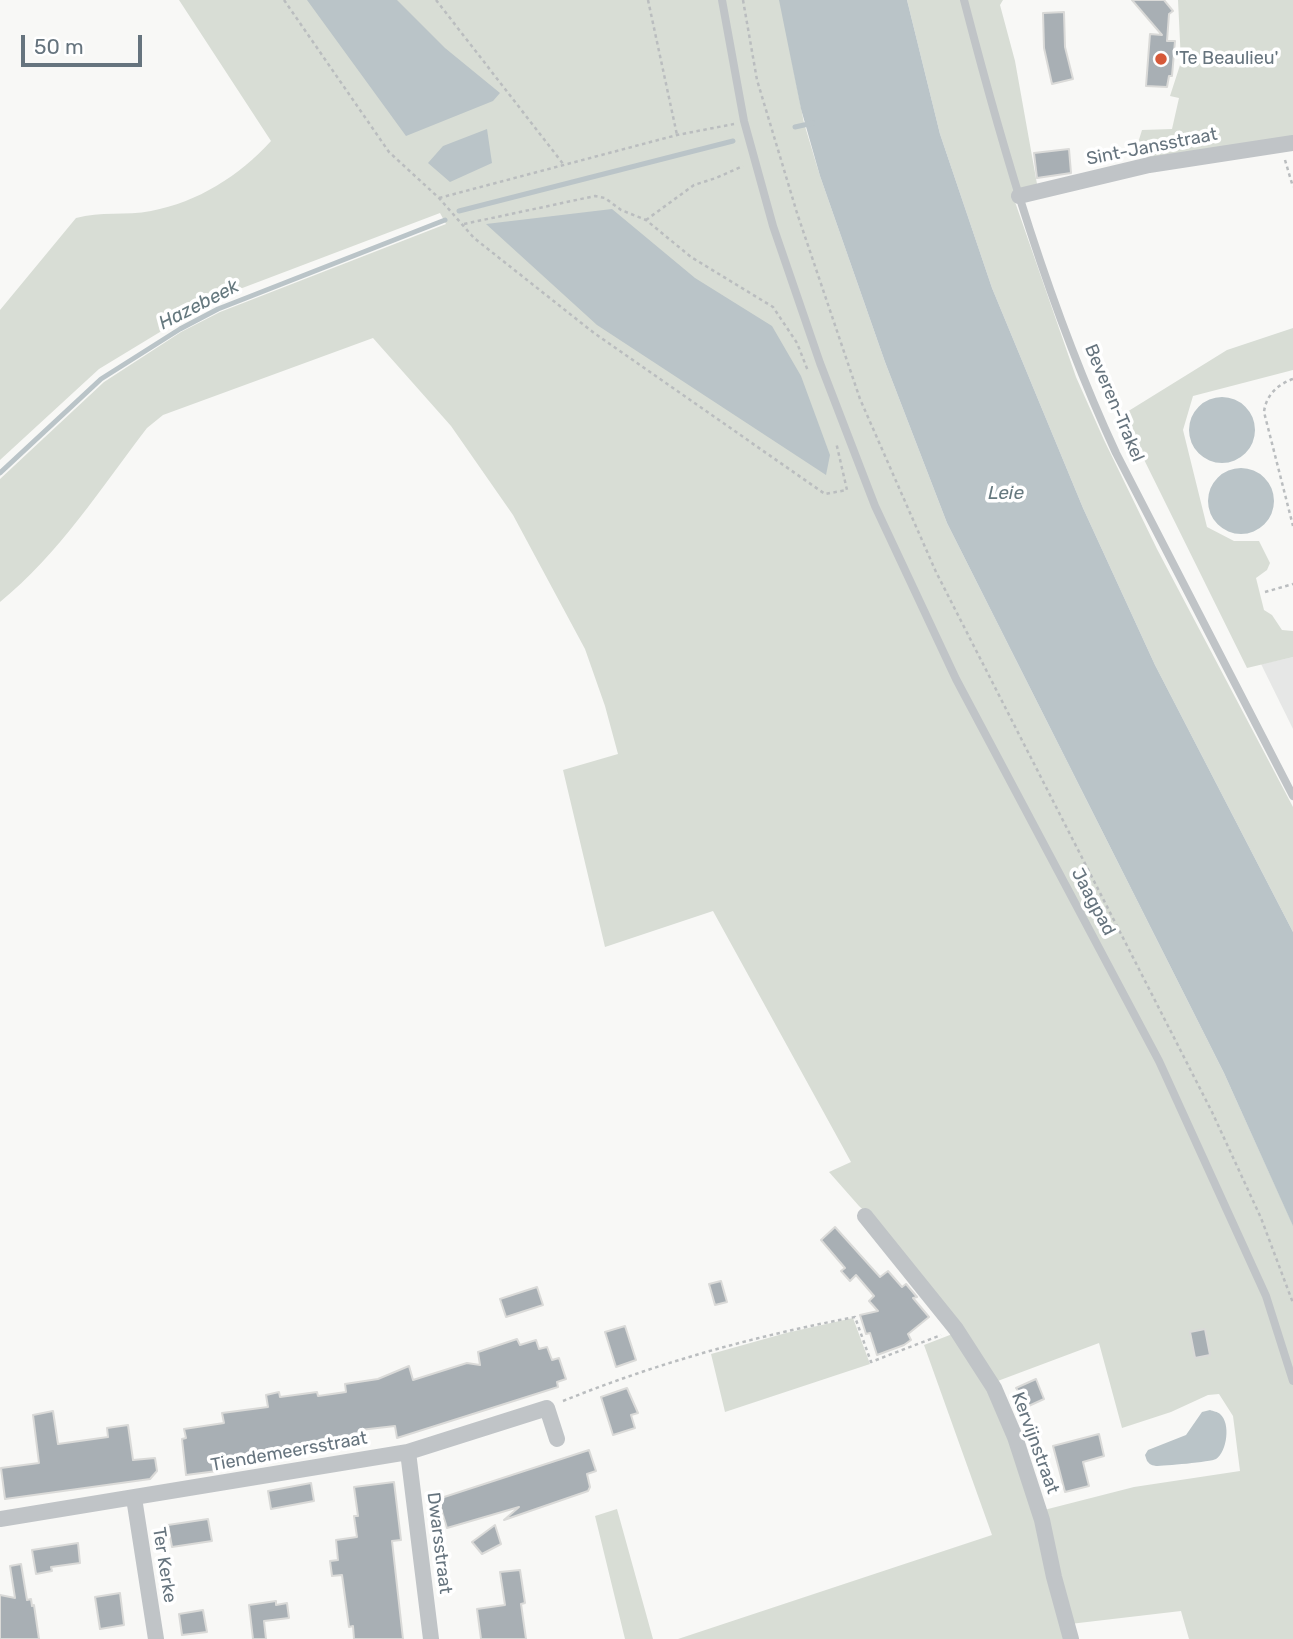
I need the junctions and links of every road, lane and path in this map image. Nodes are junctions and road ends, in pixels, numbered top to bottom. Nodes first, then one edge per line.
1 (284, 0) edge
2 (436, 0) edge
3 (648, 0) edge
4 (722, 0) edge
5 (743, 0) edge
6 (964, 0) edge
7 (744, 121) junction
8 (677, 135) junction
9 (1287, 144) edge
10 (755, 161) junction
11 (564, 165) junction
12 (1293, 187) edge
13 (1019, 196) junction
14 (439, 198) junction
15 (646, 220) junction
16 (464, 224) junction
17 (812, 378) dead end
18 (1293, 379) edge
19 (835, 438) dead end
20 (1293, 526) edge
21 (1293, 584) edge
22 (1265, 592) dead end
23 (1293, 796) edge
24 (865, 1216) dead end
25 (1293, 1303) edge
26 (956, 1329) junction
27 (1293, 1381) edge
28 (547, 1408) junction
29 (557, 1439) dead end
30 (408, 1452) junction
31 (134, 1498) junction
32 (0, 1519) edge
33 (156, 1639) edge
34 (431, 1639) edge
35 (1071, 1639) edge

1 - 14 path
2 - 11 path
3 - 8 path
4 - 7 lane, Jaagpad
5 - 25 path
6 - 13 lane, Beveren-Trakel
7 - 8 path
7 - 10 lane, Jaagpad
8 - 11 path
9 - 12 path
9 - 13 street, Sint-Jansstraat
10 - 15 path
10 - 27 lane, Jaagpad
11 - 14 path
13 - 23 lane, Beveren-Trakel
14 - 16 path
15 - 16 path
15 - 17 path
16 - 19 path
18 - 20 path
21 - 22 path
24 - 26 street, Kervijnstraat
26 - 28 path
26 - 35 street, Kervijnstraat
28 - 29 street
28 - 30 street, Tiendemeersstraat
30 - 31 street, Tiendemeersstraat
30 - 34 street, Dwarsstraat
31 - 32 street, Tiendemeersstraat
31 - 33 street, Ter Kerke

